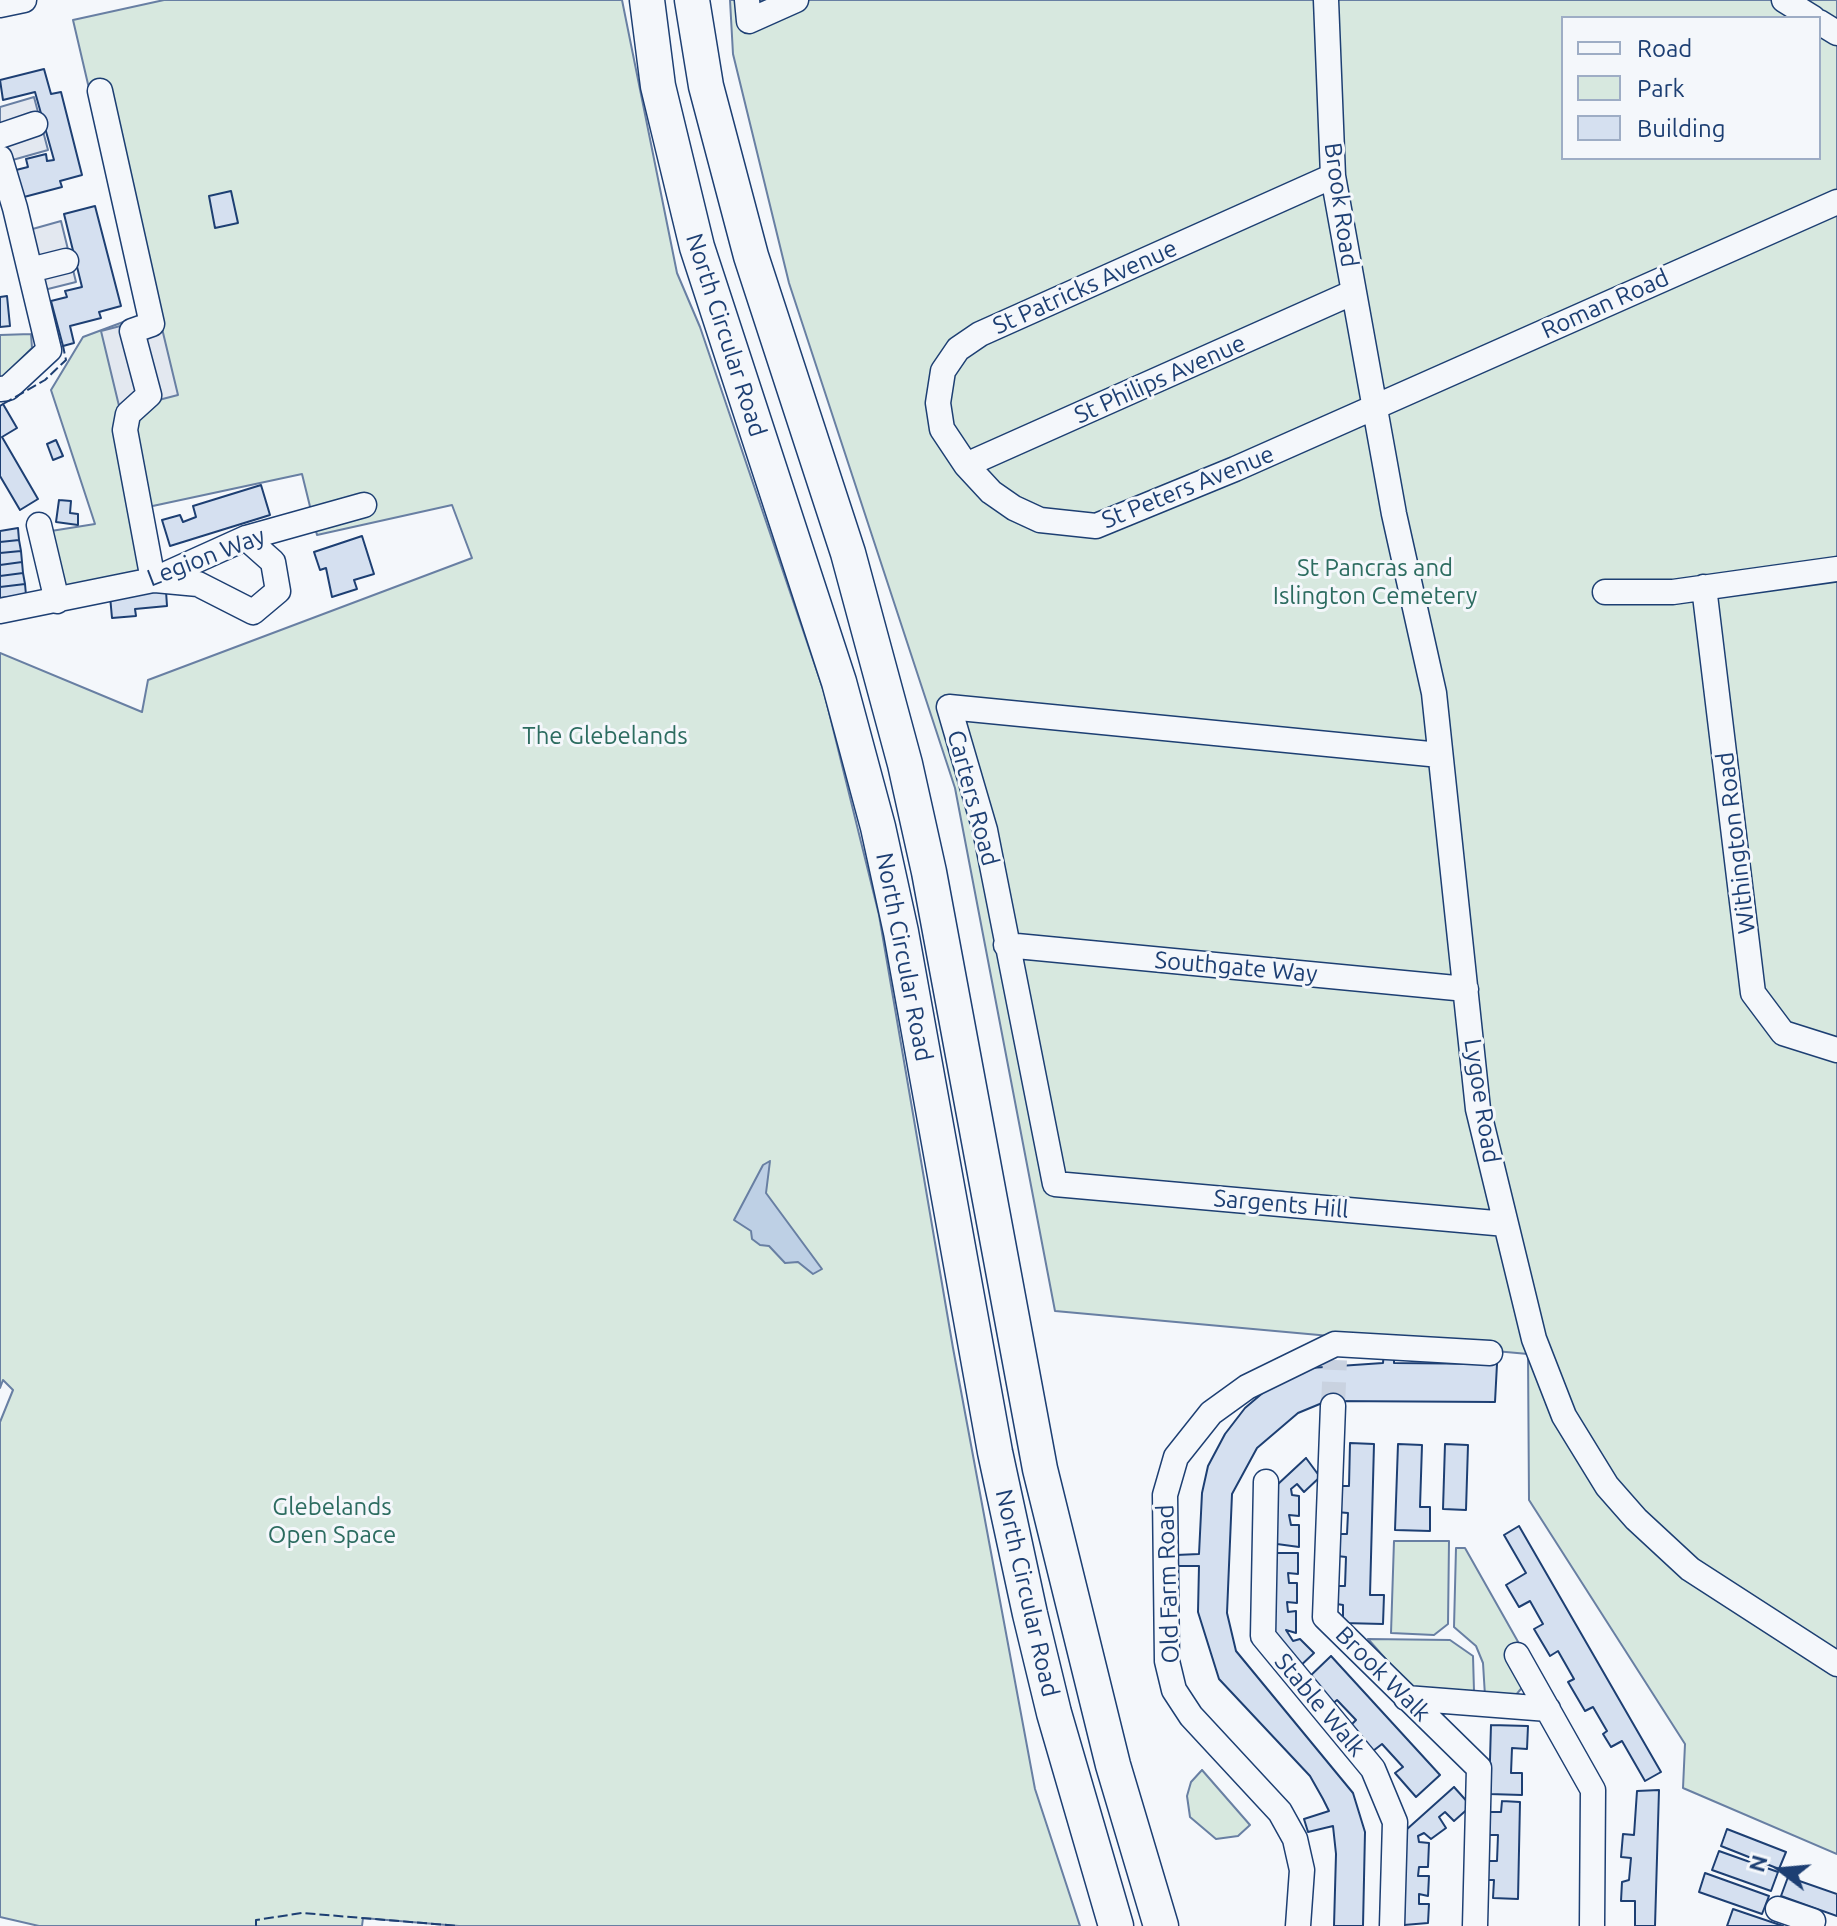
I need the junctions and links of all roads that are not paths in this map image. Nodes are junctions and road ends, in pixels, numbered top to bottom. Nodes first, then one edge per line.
1 (24, 0) edge
2 (647, 0) edge
3 (692, 0) edge
4 (796, 0) edge
5 (1326, 0) edge
6 (1784, 0) edge
7 (0, 5) edge
8 (748, 10) edge
9 (1810, 16) edge
10 (100, 91) dead end
11 (35, 124) dead end
12 (0, 136) edge
13 (0, 158) edge
14 (1333, 176) junction
15 (1837, 202) edge
16 (66, 261) dead end
17 (30, 270) junction
18 (1354, 292) junction
19 (0, 389) edge
20 (1374, 408) junction
21 (966, 465) junction
22 (364, 505) dead end
23 (39, 525) dead end
24 (246, 538) junction
25 (1837, 569) edge
26 (153, 580) junction
27 (1704, 587) junction
28 (1605, 592) dead end
29 (57, 601) junction
30 (0, 611) edge
31 (1440, 755) junction
32 (1006, 945) junction
33 (1466, 989) junction
34 (1837, 1050) edge
35 (1055, 1184) joint
36 (1506, 1224) junction
37 (1490, 1353) dead end
38 (1333, 1406) tunnel mouth
39 (1266, 1482) dead end
40 (1517, 1655) dead end
41 (1837, 1664) edge
42 (1406, 1698) junction
43 (1548, 1709) junction
44 (1778, 1909) dead end
45 (1114, 1926) edge
46 (1161, 1926) edge
47 (1298, 1926) edge
48 (1392, 1926) edge
49 (1475, 1926) edge
50 (1592, 1926) edge
51 (1811, 1926) edge

1 - 7 street
2 - 45 highway, North Circular Road
3 - 46 highway, North Circular Road
4 - 8 street
5 - 14 street, Brook Road
6 - 9 street
10 - 26 street
11 - 12 street
13 - 17 street
14 - 18 street, Brook Road
14 - 21 street, St Patricks Avenue
15 - 20 street, Roman Road
16 - 17 street
17 - 19 street
18 - 20 street, Brook Road
18 - 21 street, St Philips Avenue
20 - 21 street, St Peters Avenue
20 - 31 street, Lygoe Road
22 - 24 street, Legion Way
23 - 29 street
24 - 26 street, Legion Way
24 - 26 street
25 - 27 street
26 - 29 street, Legion Way
27 - 28 street
27 - 34 street, Withington Road
29 - 30 street, Legion Way
31 - 32 street, Carters Road
31 - 33 street, Lygoe Road
32 - 33 street, Southgate Way
32 - 35 street, Carters Road
33 - 36 street, Lygoe Road
35 - 36 street, Sargents Hill
36 - 41 street, Lygoe Road
37 - 47 street, Old Farm Road
38 - 42 street, Brook Walk
39 - 48 street, Stable Walk
40 - 43 street
42 - 43 street
42 - 49 street, Brook Walk
43 - 50 street
44 - 51 street

